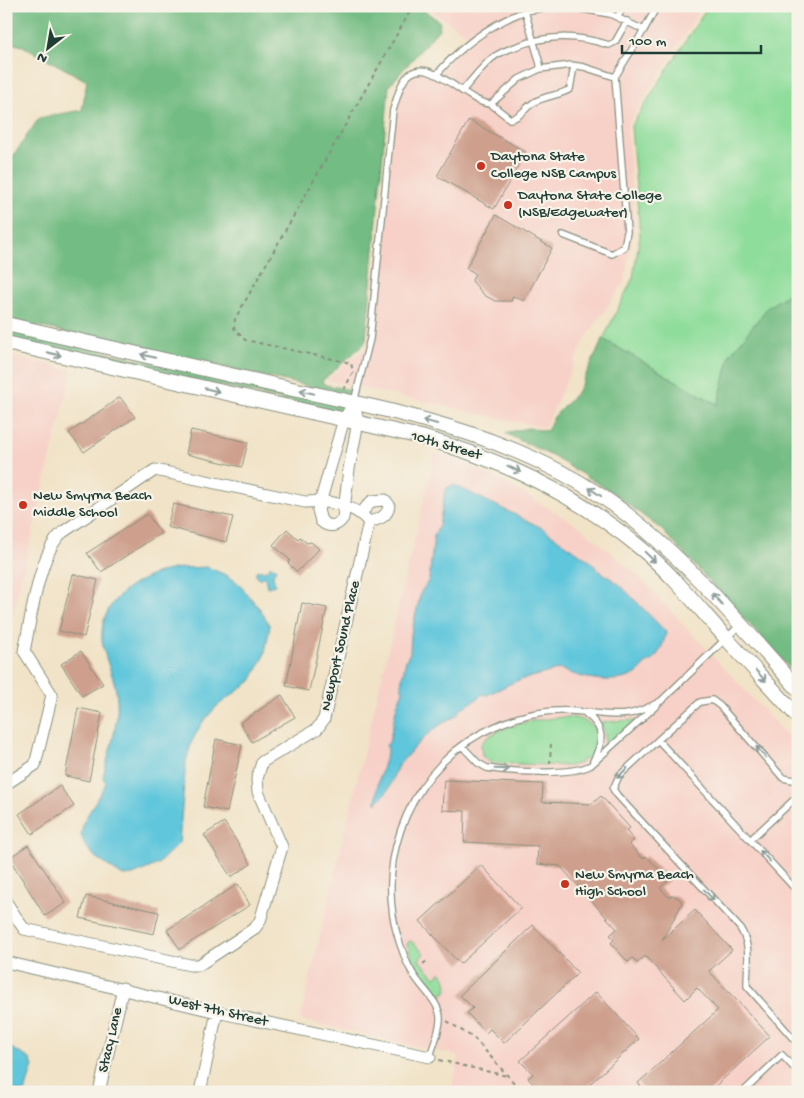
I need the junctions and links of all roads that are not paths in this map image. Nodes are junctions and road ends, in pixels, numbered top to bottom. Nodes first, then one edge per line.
1 (555, 6) edge
2 (565, 6) edge
3 (624, 6) edge
4 (657, 6) edge
5 (524, 11) junction
6 (618, 16) junction
7 (627, 21) junction
8 (644, 30) junction
9 (534, 40) junction
10 (574, 66) junction
11 (540, 69) junction
12 (437, 74) junction
13 (615, 77) junction
14 (462, 91) junction
15 (490, 104) junction
16 (563, 235) dead end
17 (6, 324) edge
18 (6, 344) edge
19 (354, 403) junction
20 (351, 421) junction
21 (332, 466) junction
22 (349, 469) junction
23 (320, 501) junction
24 (344, 506) junction
25 (360, 514) junction
26 (369, 522) junction
27 (740, 625) junction
28 (726, 638) junction
29 (798, 689) edge
30 (661, 701) junction
31 (584, 713) junction
32 (798, 717) edge
33 (658, 740) junction
34 (462, 746) junction
35 (591, 765) junction
36 (798, 779) edge
37 (6, 784) edge
38 (798, 796) edge
39 (750, 840) junction
40 (798, 892) edge
41 (6, 902) edge
42 (6, 962) edge
43 (123, 988) junction
44 (217, 1012) junction
45 (798, 1044) edge
46 (430, 1058) joint
47 (798, 1072) edge
48 (99, 1092) edge
49 (200, 1092) edge
50 (743, 1092) edge

1 - 5 lane
2 - 6 lane
3 - 6 lane
4 - 8 lane
5 - 9 lane
5 - 12 lane
6 - 7 lane
7 - 8 lane
7 - 9 lane
8 - 13 lane
9 - 11 lane
9 - 14 lane
10 - 11 lane
10 - 13 lane
10 - 15 lane
11 - 15 lane
12 - 14 lane
12 - 19 lane
13 - 16 lane
14 - 15 lane
19 -> 17 street, 10th Street
18 -> 20 street, 10th Street
19 - 20 street
27 -> 19 street, 10th Street
20 - 21 street
20 - 22 street
20 -> 28 street, 10th Street
21 - 22 street
21 - 23 street
22 - 24 street
23 - 24 street
23 - 24 street
23 - 37 street
24 - 25 street
25 - 26 street
25 - 26 street
26 - 41 street, Newport Sound Place
27 - 28 lane
27 - 29 street, 10th Street
28 - 30 lane
28 -> 32 street, 10th Street
30 - 31 lane
30 - 35 lane
31 - 34 lane
31 - 35 lane
36 -> 33 lane
33 - 39 lane
33 -> 45 lane
34 -> 35 lane
34 - 46 lane
38 - 39 lane
40 -> 39 lane
42 - 43 street, West 7th Street
43 - 44 street, West 7th Street
43 - 48 street, Stacy Lane
44 - 46 street, West 7th Street
44 - 49 street
47 - 50 lane

